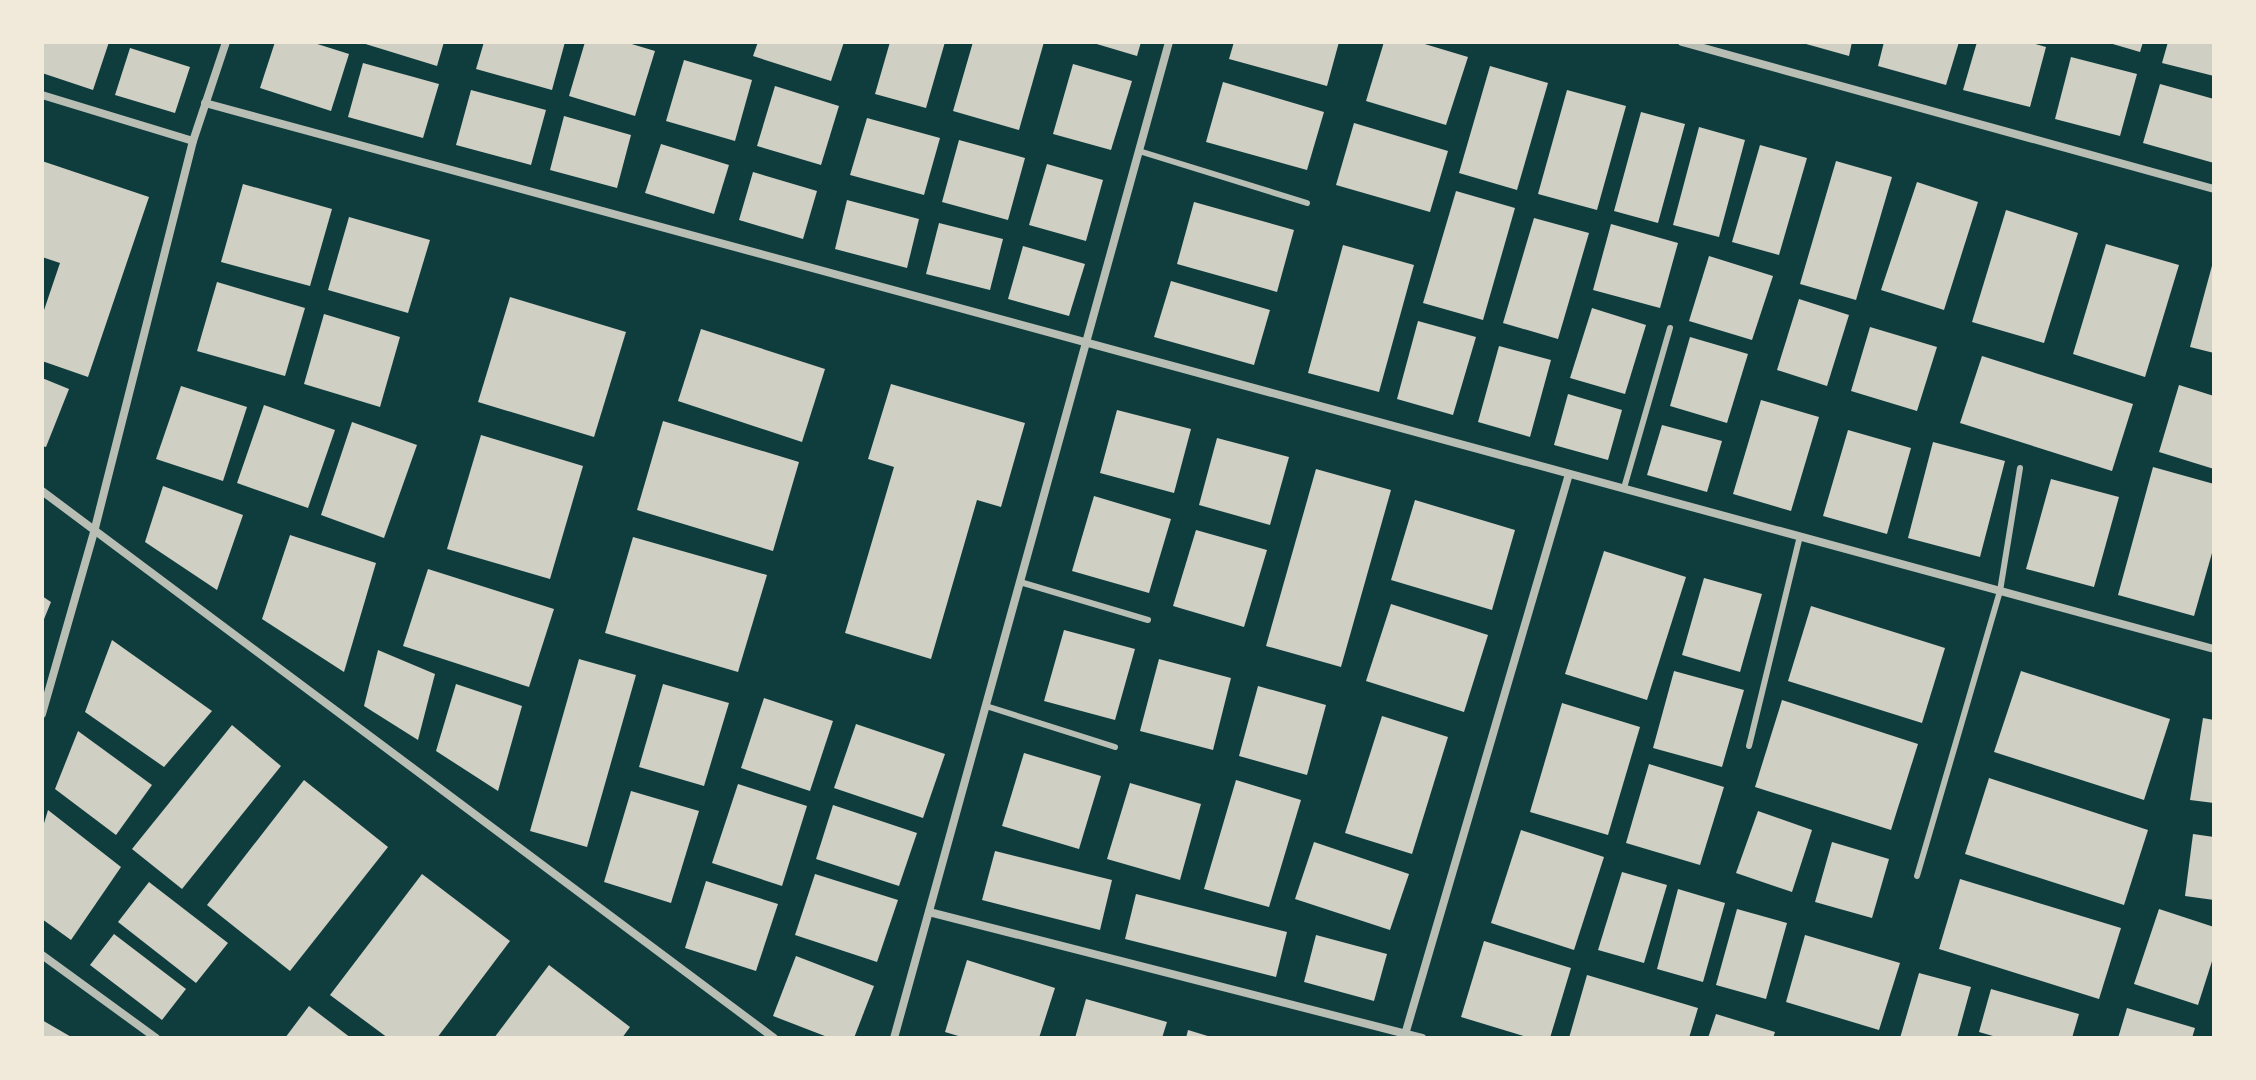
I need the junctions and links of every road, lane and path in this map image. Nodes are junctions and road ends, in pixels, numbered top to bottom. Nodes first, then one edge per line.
1 (226, 42) edge
2 (1169, 42) edge
3 (1682, 42) edge
4 (42, 95) edge
5 (205, 103) junction
6 (193, 141) junction
7 (1139, 151) junction
8 (2214, 189) edge
9 (1307, 203) dead end
10 (1670, 328) dead end
11 (1086, 342) junction
12 (2020, 468) dead end
13 (1569, 474) junction
14 (1624, 488) junction
15 (42, 491) edge
16 (94, 532) junction
17 (1800, 536) junction
18 (1020, 582) junction
19 (2000, 591) junction
20 (1148, 620) dead end
21 (2214, 649) edge
22 (986, 706) junction
23 (42, 714) edge
24 (1749, 746) dead end
25 (1115, 747) dead end
26 (1917, 876) dead end
27 (929, 912) junction
28 (42, 955) edge
29 (1405, 1036) edge
30 (156, 1038) edge
31 (774, 1038) edge
32 (894, 1038) edge
33 (1422, 1038) edge

1 - 5 street
2 - 7 street
3 - 8 street
4 - 6 street
5 - 6 street
5 - 11 street
6 - 16 street
7 - 9 lane
7 - 11 street
10 - 14 lane
11 - 13 street
11 - 18 street
12 - 19 lane
13 - 14 street
13 - 29 street
14 - 17 street
15 - 16 street
16 - 23 street
16 - 31 street
17 - 19 street
17 - 24 lane
18 - 20 lane
18 - 22 street
19 - 21 street
19 - 26 lane
22 - 25 lane
22 - 27 street
27 - 29 street
27 - 32 street
28 - 30 street
29 - 33 street

